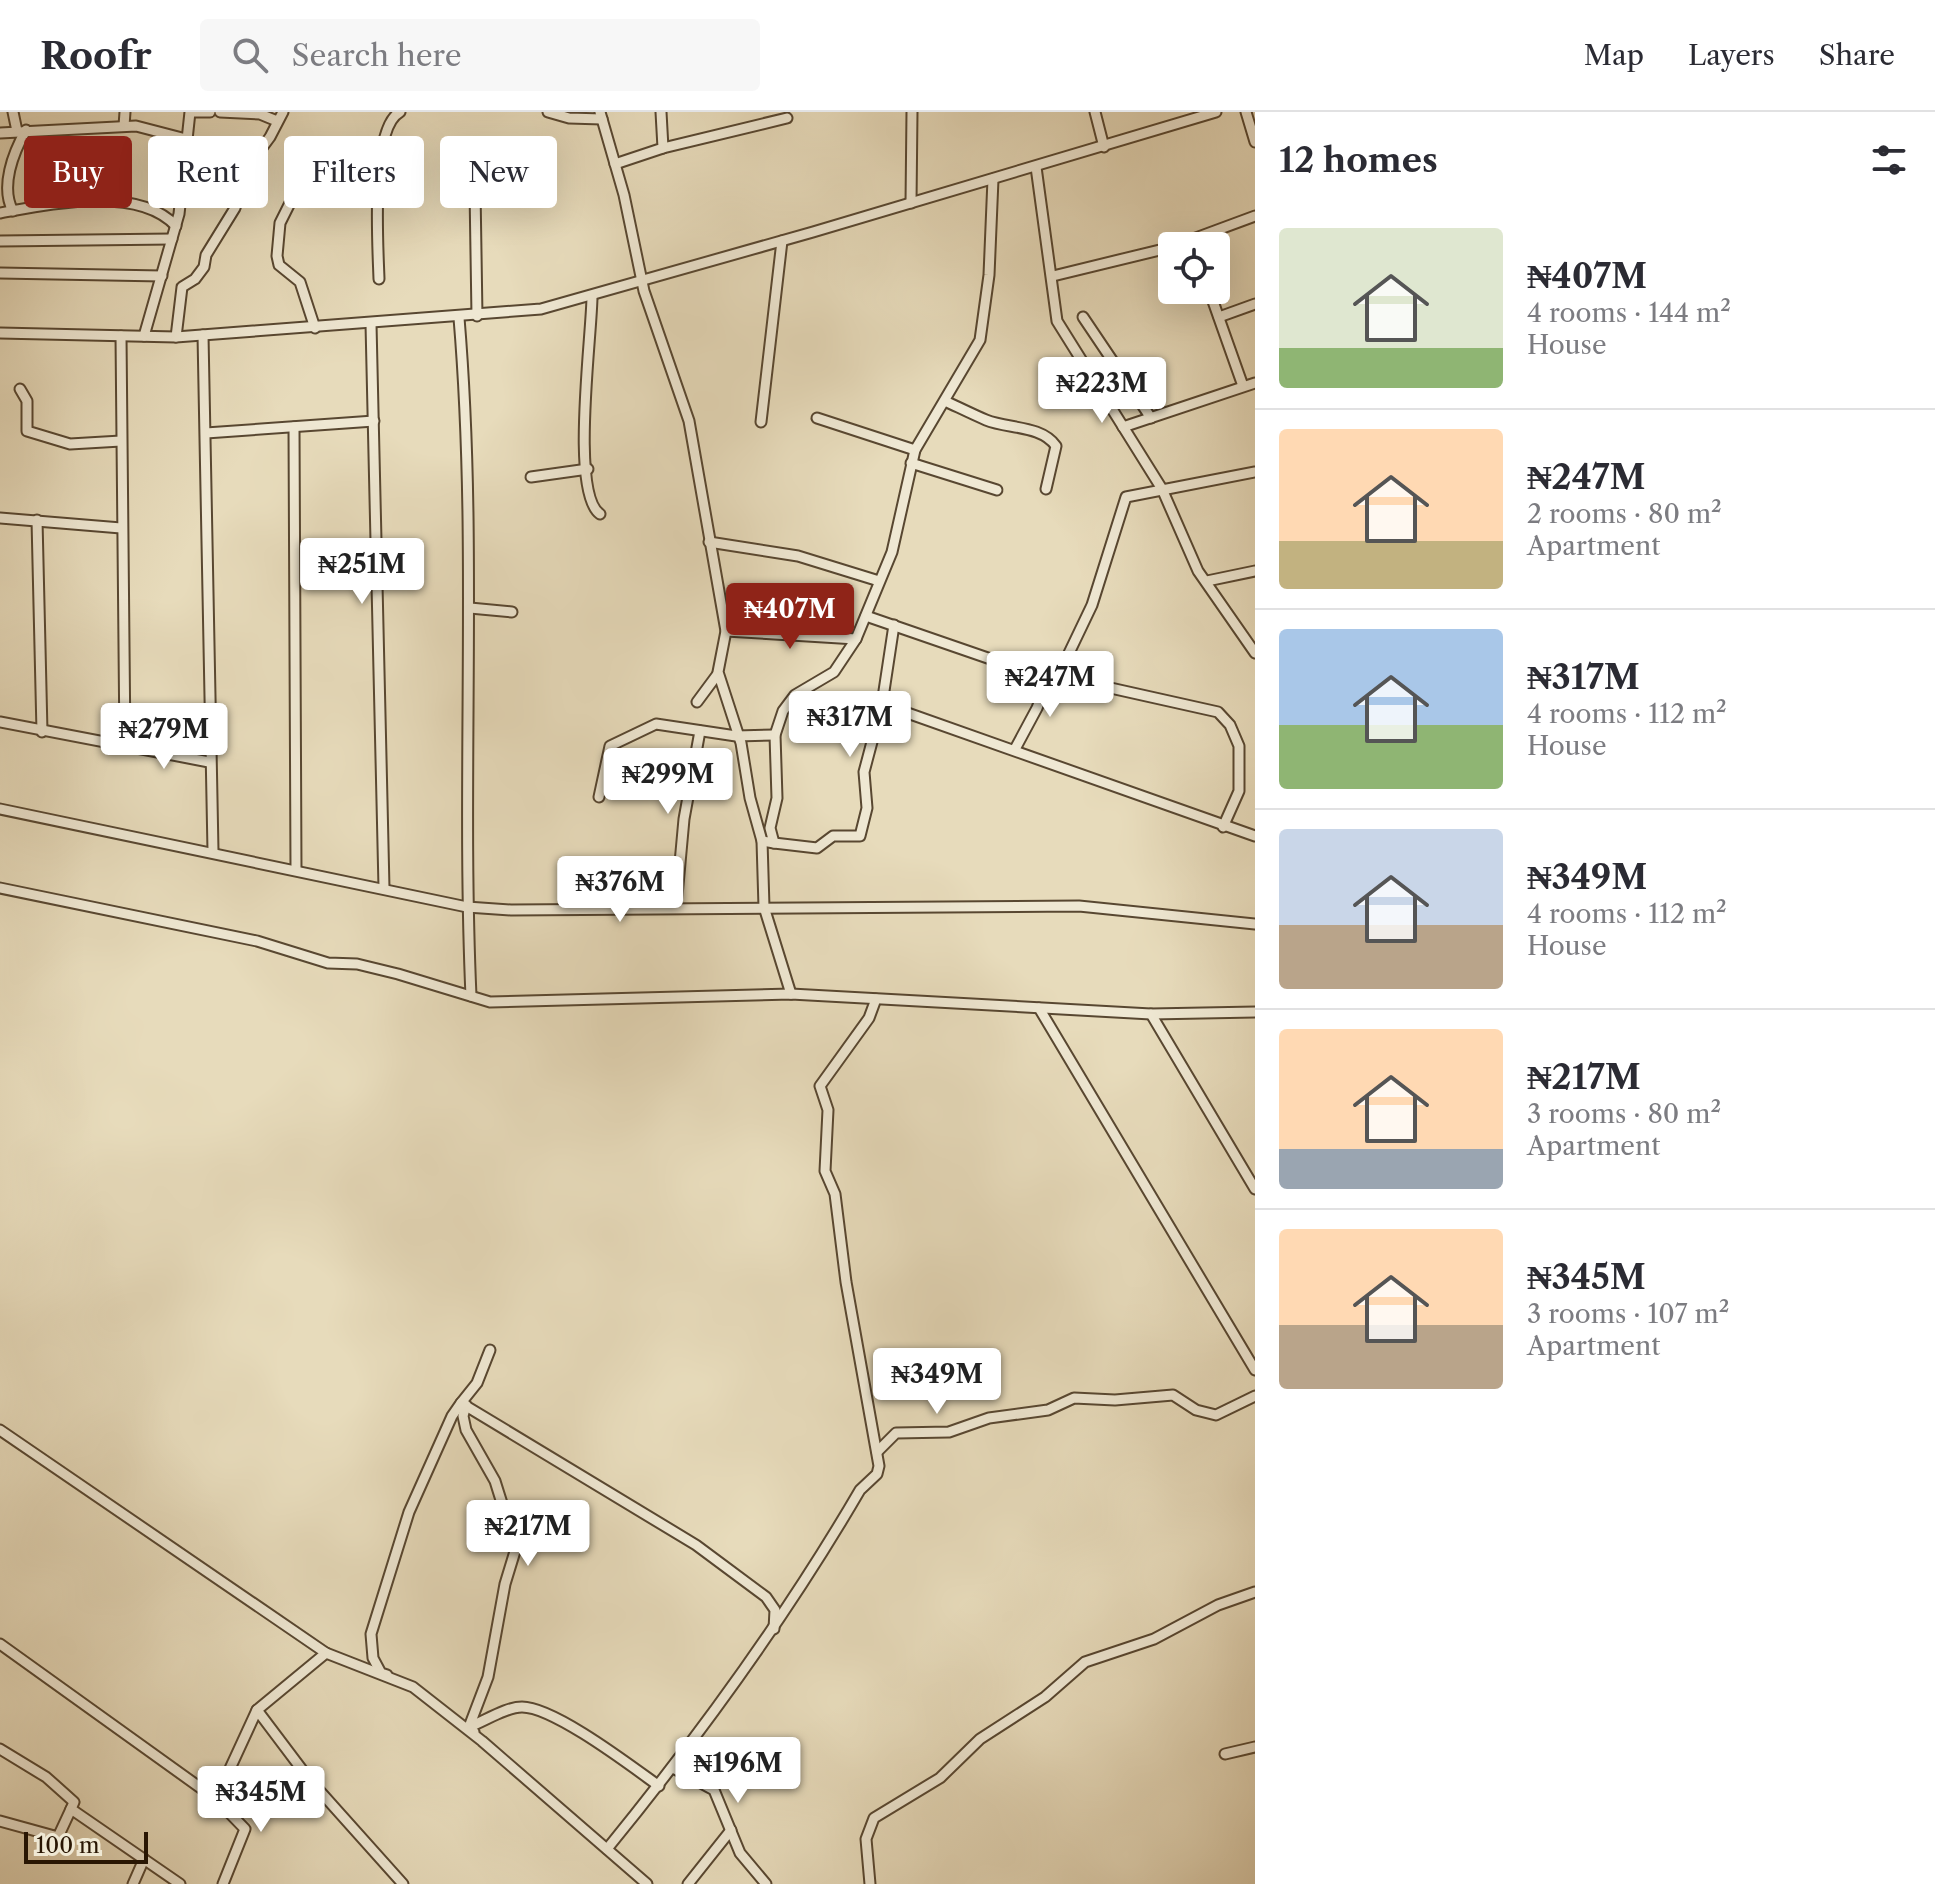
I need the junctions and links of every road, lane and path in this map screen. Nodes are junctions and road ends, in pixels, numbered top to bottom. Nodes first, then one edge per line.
1 (13, 112) edge
2 (125, 112) edge
3 (192, 112) edge
4 (210, 112) edge
5 (220, 112) edge
6 (400, 112) edge
7 (548, 112) edge
8 (661, 112) edge
9 (912, 112) edge
10 (1095, 112) edge
11 (1216, 112) edge
12 (1246, 112) edge
13 (601, 115) edge
14 (280, 116) edge
15 (787, 118) dead end
16 (124, 126) junction
17 (22, 130) junction
18 (0, 133) edge
19 (172, 136) edge
20 (187, 136) edge
21 (1255, 142) edge
22 (1104, 147) junction
23 (663, 148) junction
24 (615, 164) junction
25 (1036, 167) junction
26 (993, 179) junction
27 (911, 203) junction
28 (178, 208) edge
29 (288, 208) edge
30 (475, 208) edge
31 (13, 211) junction
32 (0, 213) edge
33 (1255, 216) edge
34 (176, 226) junction
35 (1219, 232) edge
36 (172, 239) junction
37 (0, 241) edge
38 (782, 241) junction
39 (1158, 250) edge
40 (0, 273) edge
41 (162, 276) junction
42 (1053, 276) junction
43 (379, 279) dead end
44 (641, 282) junction
45 (592, 296) junction
46 (1214, 304) edge
47 (1255, 304) edge
48 (477, 316) junction
49 (1083, 317) dead end
50 (1219, 317) junction
51 (459, 318) junction
52 (371, 324) junction
53 (315, 328) junction
54 (0, 333) edge
55 (203, 335) junction
56 (121, 336) junction
57 (144, 336) junction
58 (176, 337) junction
59 (1255, 383) edge
60 (1243, 386) junction
61 (20, 389) dead end
62 (945, 401) junction
63 (817, 418) dead end
64 (1151, 418) junction
65 (374, 421) junction
66 (761, 422) dead end
67 (294, 427) junction
68 (1123, 427) junction
69 (206, 433) junction
70 (121, 441) junction
71 (915, 450) junction
72 (911, 463) junction
73 (588, 469) junction
74 (1255, 472) edge
75 (531, 477) dead end
76 (1046, 489) dead end
77 (1162, 489) junction
78 (997, 490) dead end
79 (600, 514) dead end
80 (0, 518) edge
81 (37, 520) junction
82 (121, 528) junction
83 (709, 542) junction
84 (1255, 571) edge
85 (879, 581) junction
86 (1207, 581) junction
87 (470, 608) junction
88 (512, 612) dead end
89 (866, 616) junction
90 (894, 625) junction
91 (726, 631) junction
92 (856, 639) junction
93 (1255, 653) edge
94 (718, 672) junction
95 (1055, 674) junction
96 (697, 702) dead end
97 (882, 704) junction
98 (0, 722) edge
99 (700, 731) junction
100 (42, 732) junction
101 (775, 735) junction
102 (736, 736) junction
103 (125, 748) junction
104 (1015, 749) junction
105 (209, 762) junction
106 (599, 797) dead end
107 (0, 809) edge
108 (1223, 827) junction
109 (1255, 836) edge
110 (762, 841) junction
111 (774, 843) junction
112 (213, 851) junction
113 (296, 869) junction
114 (0, 888) edge
115 (384, 888) junction
116 (467, 907) junction
117 (676, 907) junction
118 (764, 907) junction
119 (1255, 924) edge
120 (791, 994) junction
121 (471, 996) junction
122 (876, 999) junction
123 (1039, 1008) junction
124 (1151, 1014) junction
125 (1253, 1015) edge
126 (1255, 1189) edge
127 (490, 1350) dead end
128 (1255, 1370) edge
129 (1255, 1396) edge
130 (464, 1404) junction
131 (0, 1430) edge
132 (877, 1452) junction
133 (1255, 1592) edge
134 (774, 1629) junction
135 (0, 1644) edge
136 (326, 1653) junction
137 (413, 1687) junction
138 (257, 1710) junction
139 (469, 1727) junction
140 (482, 1741) junction
141 (1255, 1747) edge
142 (0, 1749) edge
143 (1225, 1754) dead end
144 (673, 1768) junction
145 (659, 1786) junction
146 (216, 1799) junction
147 (71, 1809) junction
148 (0, 1821) edge
149 (731, 1830) junction
150 (607, 1849) junction
151 (144, 1859) junction
152 (133, 1884) edge
153 (180, 1884) edge
154 (223, 1884) edge
155 (403, 1884) edge
156 (647, 1884) edge
157 (688, 1884) edge
158 (766, 1884) edge
159 (870, 1884) edge

1 - 17 street
2 - 16 street
3 - 4 street
3 - 20 street
5 - 14 street
6 - 43 street
7 - 13 street
8 - 23 street
9 - 27 street
10 - 22 street
11 - 22 street
12 - 21 street
13 - 24 street
14 - 58 street
15 - 23 street
16 - 17 street
16 - 19 street
17 - 18 street
17 - 31 street
22 - 25 street
23 - 24 street
24 - 44 street
25 - 26 street
25 - 42 street
26 - 27 street
26 - 62 street
27 - 38 street
28 - 34 street
29 - 53 street
30 - 48 street
31 - 32 street
31 - 34 street
33 - 35 street
34 - 36 street
36 - 37 street
36 - 41 street
38 - 44 street
38 - 66 street
39 - 42 street
40 - 41 street
41 - 57 street
42 - 68 street
44 - 45 street
44 - 83 street
45 - 48 street
45 - 73 street
46 - 50 street
47 - 50 street
48 - 51 street
49 - 64 street
50 - 60 street
51 - 52 street
51 - 87 street
52 - 53 street
52 - 65 street
53 - 55 street
54 - 56 street
55 - 58 street
55 - 69 street
56 - 57 street
56 - 70 street
57 - 58 street
59 - 60 street
60 - 64 street
61 - 70 street
62 - 71 street
62 - 76 street
63 - 71 street
64 - 68 street
65 - 67 street
65 - 115 street
67 - 69 street
67 - 113 street
68 - 77 street
69 - 105 street
70 - 82 street
71 - 72 street
72 - 78 street
72 - 85 street
73 - 75 street
73 - 79 street
74 - 77 street
77 - 86 street
77 - 95 street
80 - 81 street
81 - 82 street
81 - 100 street
82 - 103 street
83 - 85 street
83 - 91 street
84 - 86 street
85 - 89 street
86 - 93 street
87 - 88 street
87 - 116 street
89 - 90 street
89 - 92 street
90 - 95 street
90 - 97 street
91 - 92 street
91 - 94 street
92 - 101 street
94 - 96 street
94 - 102 street
95 - 104 street
95 - 108 street
97 - 104 street
97 - 111 street
98 - 100 street
99 - 102 street
99 - 106 street
99 - 117 street
100 - 103 street
101 - 102 street
101 - 111 street
102 - 110 street
103 - 105 street
104 - 108 street
105 - 112 street
107 - 112 street
108 - 109 street
110 - 111 street
110 - 118 street
112 - 113 street
113 - 115 street
114 - 121 street
115 - 116 street
116 - 117 street
116 - 121 street
117 - 118 street
118 - 119 street
118 - 120 street
120 - 121 street
120 - 122 street
122 - 123 street
122 - 132 street
123 - 124 street
123 - 128 street
124 - 125 street
124 - 126 street
127 - 130 street
129 - 132 street
130 - 134 street
130 - 137 street
130 - 139 street
131 - 136 street
132 - 134 street
133 - 159 street
134 - 144 street
135 - 146 street
136 - 137 street
136 - 138 street
137 - 140 street
138 - 146 street
138 - 155 street
139 - 140 street
139 - 145 street
140 - 150 street
141 - 143 street
142 - 147 street
144 - 145 street
144 - 149 street
145 - 150 street
146 - 154 street
147 - 148 street
147 - 151 street
149 - 157 street
149 - 158 street
150 - 156 street
151 - 152 street
151 - 153 street

